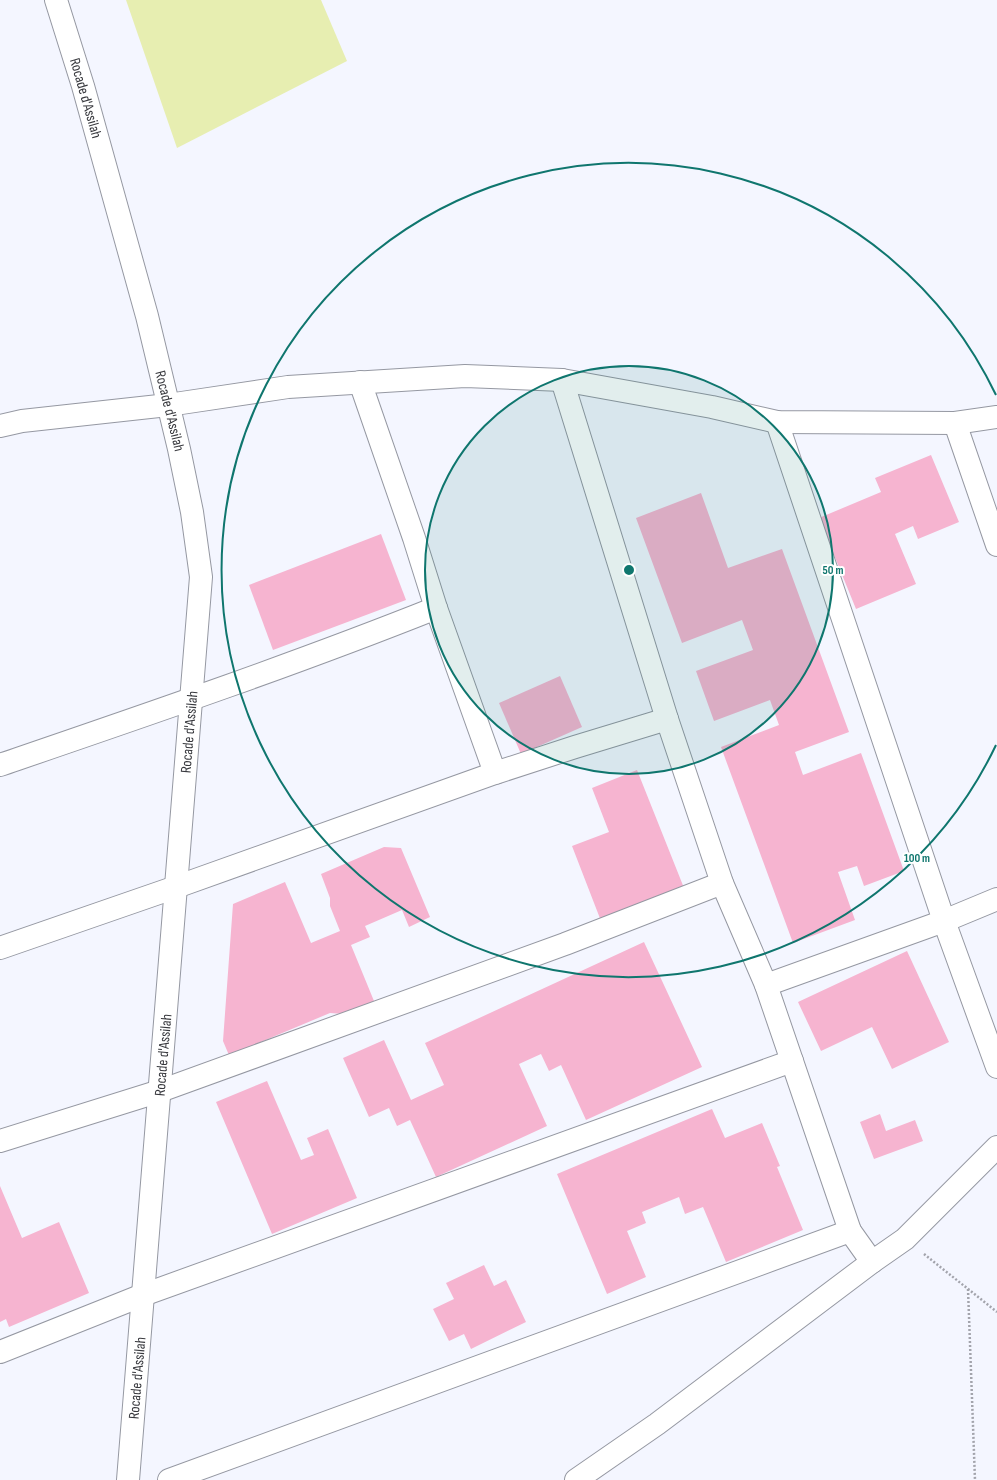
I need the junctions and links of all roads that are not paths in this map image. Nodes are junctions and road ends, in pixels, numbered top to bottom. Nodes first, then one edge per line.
1 (56, 0) edge
2 (562, 380) junction
3 (360, 382) junction
4 (168, 405) junction
5 (997, 417) edge
6 (777, 422) junction
7 (955, 423) junction
8 (0, 426) edge
9 (997, 545) edge
10 (436, 608) junction
11 (192, 699) junction
12 (667, 720) junction
13 (0, 765) edge
14 (495, 772) junction
15 (722, 882) junction
16 (176, 887) junction
17 (997, 899) edge
18 (944, 921) junction
19 (0, 948) edge
20 (766, 985) junction
21 (792, 1061) junction
22 (997, 1067) edge
23 (160, 1091) junction
24 (0, 1141) edge
25 (997, 1147) edge
26 (850, 1231) junction
27 (872, 1262) junction
28 (143, 1294) junction
29 (0, 1352) edge
30 (128, 1480) edge
31 (169, 1480) edge
32 (576, 1480) edge

1 - 4 street, Rocade d'Assilah
2 - 3 street
2 - 6 street
2 - 12 street
3 - 4 street
3 - 10 street
4 - 8 street
4 - 11 street, Rocade d'Assilah
5 - 7 street
6 - 7 street
6 - 18 street
7 - 9 street
10 - 11 street
10 - 14 street
11 - 13 street
11 - 16 street, Rocade d'Assilah
12 - 14 street
12 - 15 street
14 - 16 street
15 - 20 street
15 - 23 street
16 - 19 street
16 - 23 street, Rocade d'Assilah
17 - 18 street
18 - 20 street
18 - 22 street
20 - 21 street
21 - 26 street
21 - 28 street
23 - 24 street
23 - 28 street, Rocade d'Assilah
25 - 27 street
26 - 27 street
26 - 31 street
27 - 32 street
28 - 29 street
28 - 30 street, Rocade d'Assilah

